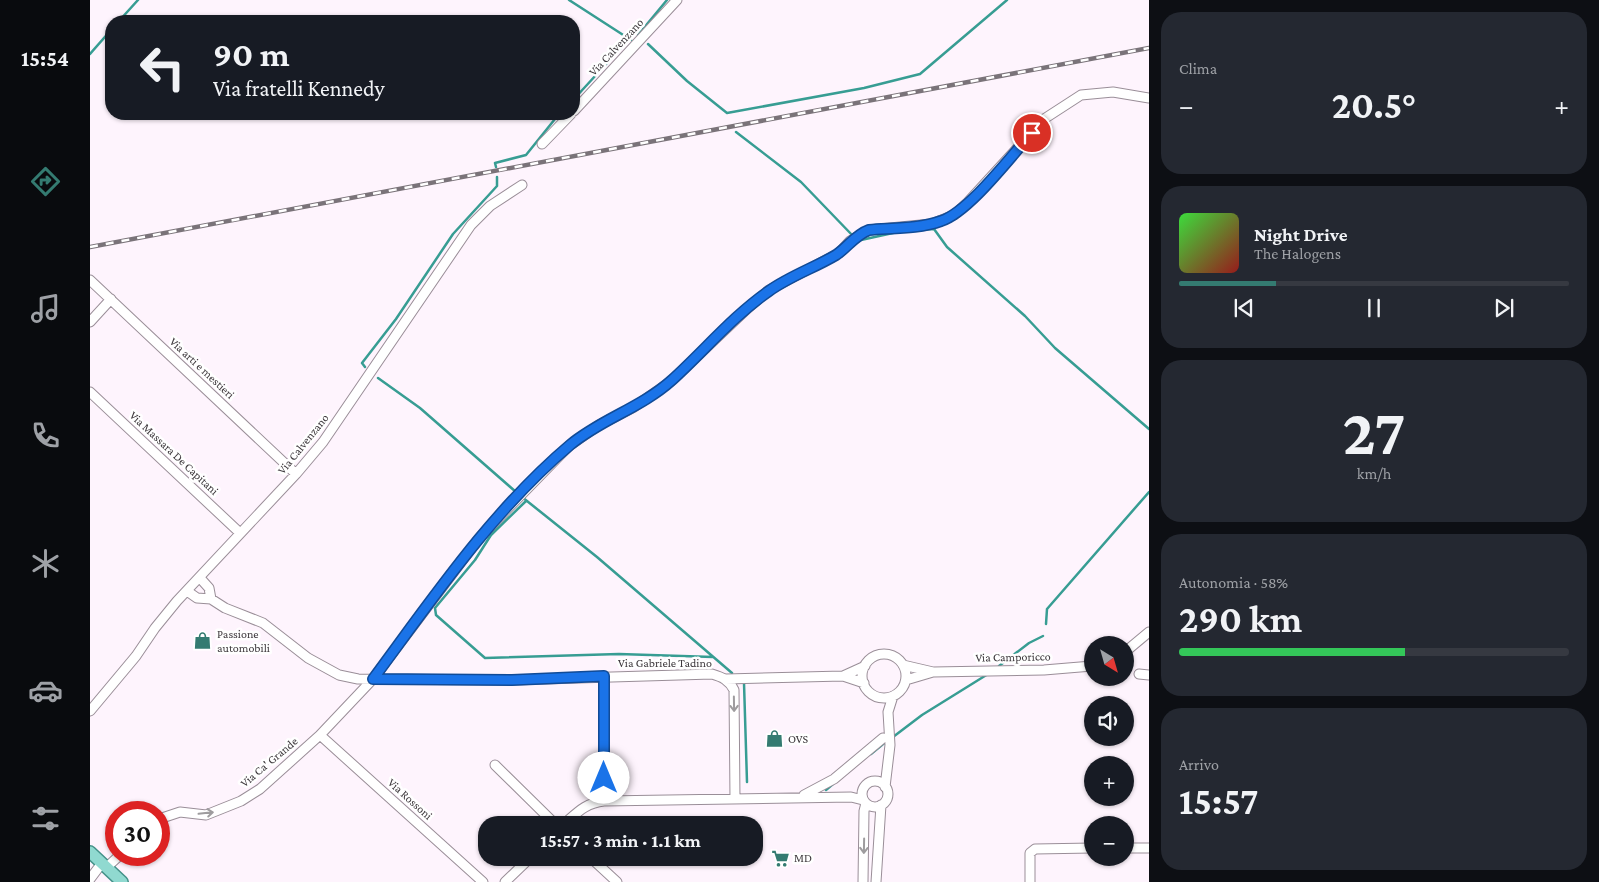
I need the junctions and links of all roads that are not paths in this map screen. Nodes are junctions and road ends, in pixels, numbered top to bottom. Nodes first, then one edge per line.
1 (677, 0) edge
2 (1149, 98) edge
3 (580, 105) edge
4 (565, 120) edge
5 (542, 144) dead end
6 (522, 185) dead end
7 (90, 280) edge
8 (111, 299) junction
9 (90, 322) edge
10 (90, 392) edge
11 (296, 474) junction
12 (240, 534) junction
13 (200, 578) junction
14 (187, 591) junction
15 (211, 599) junction
16 (1149, 632) edge
17 (1134, 644) edge
18 (903, 665) junction
19 (865, 666) junction
20 (1084, 667) edge
21 (934, 672) junction
22 (1139, 674) dead end
23 (1149, 675) edge
24 (604, 676) junction
25 (843, 676) junction
26 (373, 679) junction
27 (726, 679) junction
28 (906, 680) junction
29 (864, 684) junction
30 (893, 696) junction
31 (881, 697) junction
32 (90, 710) edge
33 (888, 712) junction
34 (320, 734) junction
35 (883, 738) dead end
36 (889, 762) junction
37 (495, 765) dead end
38 (876, 782) junction
39 (886, 787) junction
40 (863, 789) junction
41 (851, 797) junction
42 (799, 798) junction
43 (735, 799) junction
44 (604, 801) junction
45 (865, 802) junction
46 (881, 805) junction
47 (170, 815) edge
48 (547, 816) edge
49 (572, 816) edge
50 (1084, 848) edge
51 (1134, 848) edge
52 (1149, 848) edge
53 (90, 852) edge
54 (105, 865) joint
55 (106, 866) edge
56 (522, 866) edge
57 (599, 866) edge
58 (90, 879) edge
59 (615, 881) edge
60 (122, 882) edge
61 (483, 882) edge
62 (505, 882) edge
63 (863, 882) edge
64 (876, 882) edge
65 (1030, 882) edge

1 - 3 street, Via Calvenzano
2 - 26 street, Via Ca' Grande
4 - 5 street
6 - 11 street, Via Calvenzano
7 - 8 street, Via arti e mestieri
8 - 9 street
8 - 11 street, Via arti e mestieri
10 - 12 street, Via Massara De Capitani
11 - 12 street, Via Calvenzano
12 - 13 street, Via Calvenzano
13 - 14 street, Via Calvenzano
13 - 15 street
14 - 15 street, Via Gabriele Tadino
14 - 32 street, Via Calvenzano
15 - 26 street, Via Gabriele Tadino
16 - 17 street
18 - 19 street
18 - 21 street, Via Camporicco
18 - 28 street
19 - 25 street
19 - 29 street
20 - 21 street, Via Camporicco
21 - 28 street, Via Camporicco
22 - 23 street
24 - 26 street, Via Gabriele Tadino
24 - 27 street, Via Gabriele Tadino
24 - 44 street
25 - 27 street
25 - 29 street
26 - 34 street, Via Ca' Grande
27 -> 43 street, Via Gabriele Tadino
28 - 30 street
29 - 31 street
30 - 31 street
30 - 33 street
31 - 33 street
33 - 36 street
47 -> 34 street, Via Ca' Grande
34 - 61 street, Via Rossoni
35 - 42 street
36 - 38 street
36 - 39 street
37 - 48 street
38 - 39 street
38 - 40 street
39 - 46 street
40 - 41 street
40 - 45 street
41 - 42 street
41 - 45 street
42 - 43 street
43 - 44 street
44 - 49 street
45 - 46 street
45 -> 63 street
46 - 64 street
50 - 65 street
51 - 52 street
53 - 54 main road
54 - 58 street
55 - 60 main road
56 - 62 street
57 - 59 street

